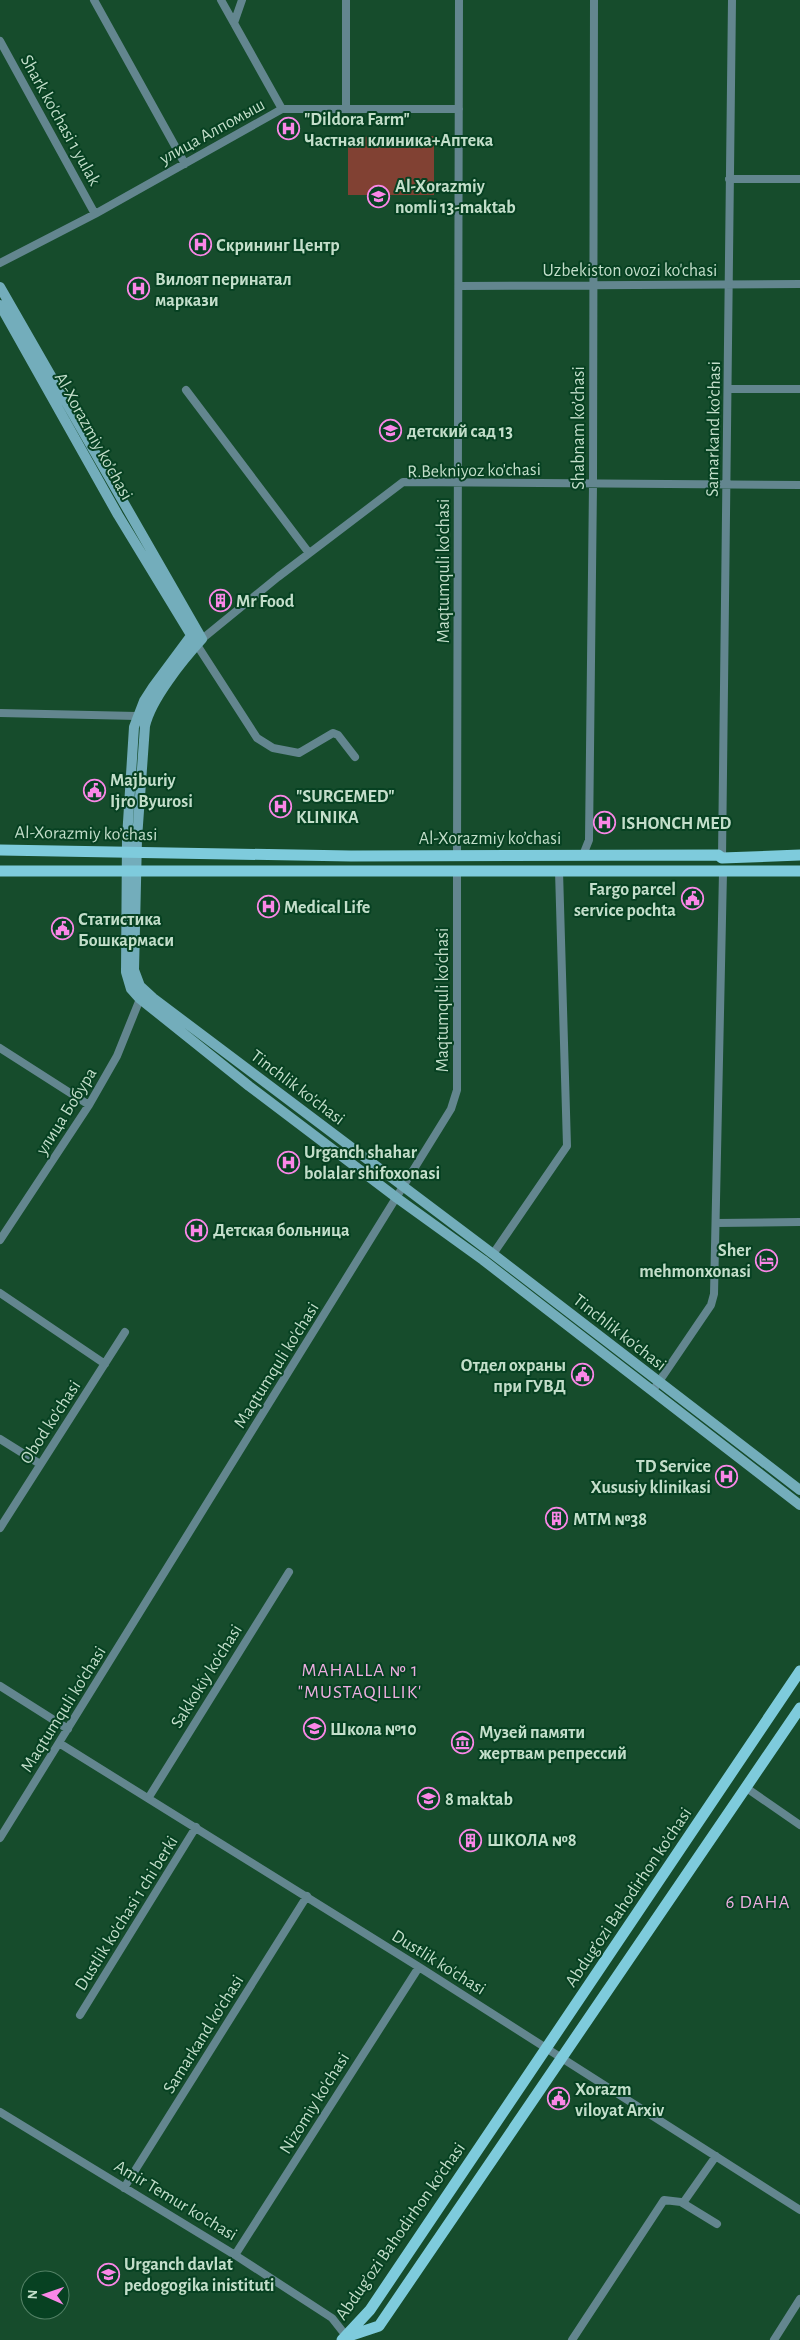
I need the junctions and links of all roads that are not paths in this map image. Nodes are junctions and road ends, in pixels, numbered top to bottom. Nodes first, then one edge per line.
1 (94, 0) edge
2 (221, 0) edge
3 (242, 0) edge
4 (346, 0) edge
5 (459, 0) edge
6 (594, 0) edge
7 (732, 0) edge
8 (234, 23) junction
9 (0, 41) edge
10 (282, 109) junction
11 (346, 109) junction
12 (459, 109) junction
13 (185, 164) junction
14 (729, 179) junction
15 (800, 179) edge
16 (95, 214) junction
17 (0, 263) edge
18 (729, 284) junction
19 (800, 284) edge
20 (593, 285) junction
21 (460, 286) junction
22 (0, 287) edge
23 (0, 305) edge
24 (800, 388) edge
25 (729, 389) junction
26 (186, 390) dead end
27 (459, 482) junction
28 (593, 484) junction
29 (800, 485) edge
30 (727, 486) junction
31 (309, 553) junction
32 (194, 632) junction
33 (200, 642) junction
34 (0, 713) edge
35 (137, 716) junction
36 (355, 756) dead end
37 (0, 850) edge
38 (132, 851) junction
39 (583, 855) junction
40 (800, 855) edge
41 (457, 856) junction
42 (722, 858) junction
43 (0, 871) edge
44 (559, 871) junction
45 (800, 871) edge
46 (131, 872) junction
47 (457, 872) junction
48 (723, 872) junction
49 (142, 995) junction
50 (0, 1048) edge
51 (89, 1105) junction
52 (404, 1187) junction
53 (397, 1198) junction
54 (800, 1222) edge
55 (716, 1224) junction
56 (0, 1240) edge
57 (493, 1254) junction
58 (0, 1293) edge
59 (125, 1332) dead end
60 (105, 1364) junction
61 (658, 1383) junction
62 (652, 1391) junction
63 (0, 1439) edge
64 (40, 1464) junction
65 (800, 1490) edge
66 (800, 1505) edge
67 (0, 1528) edge
68 (289, 1572) dead end
69 (800, 1671) edge
70 (0, 1686) edge
71 (800, 1708) edge
72 (68, 1730) junction
73 (60, 1743) junction
74 (745, 1787) junction
75 (148, 1797) junction
76 (800, 1825) edge
77 (196, 1827) junction
78 (0, 1838) edge
79 (307, 1896) junction
80 (419, 1966) junction
81 (80, 2015) dead end
82 (546, 2047) junction
83 (562, 2058) junction
84 (0, 2112) edge
85 (716, 2156) junction
86 (124, 2188) junction
87 (682, 2203) junction
88 (800, 2210) edge
89 (717, 2224) dead end
90 (236, 2255) junction
91 (800, 2299) edge
92 (348, 2339) edge
93 (572, 2340) edge
94 (774, 2340) edge

1 - 13 street
2 - 8 street
3 - 8 street
4 - 11 street
5 - 12 street, Maqtumquli ko'chasi
6 - 20 street, Shabnam ko’chasi
7 - 14 street, Samarkand ko’chasi
8 - 10 street
9 - 16 street, Shark ko'chasi 1 yulak
10 - 11 street, улица Алпомыш
10 - 13 street, улица Алпомыш
11 - 12 street, улица Алпомыш
12 - 21 street, Maqtumquli ko'chasi
13 - 16 street, улица Алпомыш
14 - 15 street
14 - 18 street, Samarkand ko’chasi
16 - 17 street, улица Алпомыш
18 - 19 street, Uzbekiston ovozi ko'chasi
18 - 20 street, Uzbekiston ovozi ko'chasi
18 - 25 street, Samarkand ko’chasi
20 - 21 street, Uzbekiston ovozi ko'chasi
20 - 28 street, Shabnam ko’chasi
21 - 27 street, Maqtumquli ko'chasi
22 - 32 main road, Al-Xorazmiy ko’chasi
23 - 32 main road, Al-Xorazmiy ko’chasi
24 - 25 street
25 - 30 street, Samarkand ko’chasi
26 - 31 street
27 - 28 street, R.Bekniyoz ko'chasi
27 - 31 street, R.Bekniyoz ko'chasi
27 - 41 street, Maqtumquli ko'chasi
28 - 30 street, R.Bekniyoz ko'chasi
28 - 39 street, Shabnam ko’chasi
29 - 30 street, R.Bekniyoz ko'chasi
30 - 42 street, Samarkand ko’chasi
31 - 33 street, R.Bekniyoz ko'chasi
32 - 33 main road, Al-Xorazmiy ko’chasi
32 - 35 main road, Tinchlik ko'chasi
33 - 36 street, Al-Xorazmiy ko’chasi
33 - 38 main road, Tinchlik ko'chasi
34 - 35 street
35 - 38 main road, Tinchlik ko'chasi
37 - 38 main road, Al-Xorazmiy ko’chasi
38 - 41 main road, Al-Xorazmiy ko’chasi
38 - 46 main road, Tinchlik ko'chasi
39 - 41 main road, Al-Xorazmiy ko’chasi
39 - 42 main road, Al-Xorazmiy ko’chasi
40 - 42 main road, Al-Xorazmiy ko’chasi
43 - 46 main road, Al-Xorazmiy ko’chasi
44 - 47 main road, Al-Xorazmiy ko’chasi
44 - 48 main road, Al-Xorazmiy ko’chasi
44 - 57 street
45 - 48 main road, Al-Xorazmiy ko’chasi
46 - 47 main road, Al-Xorazmiy ko’chasi
46 - 49 main road, Tinchlik ko'chasi
47 - 52 street, Maqtumquli ko'chasi
48 - 55 street
49 - 51 street, улица Бобура
49 - 52 main road, Tinchlik ko'chasi
49 - 53 main road, Tinchlik ko'chasi
50 - 51 street
51 - 56 street, улица Бобура
52 - 53 street, Maqtumquli ko'chasi
52 - 57 main road, Tinchlik ko'chasi
53 - 62 main road, Tinchlik ko'chasi
53 - 72 street, Maqtumquli ko'chasi
54 - 55 street
55 - 61 street
57 - 61 main road, Tinchlik ko'chasi
58 - 60 street
59 - 60 street, Obod ko'chasi
60 - 64 street, Obod ko'chasi
61 - 62 street
61 - 65 main road, Tinchlik ko'chasi
62 - 66 main road, Tinchlik ko'chasi
63 - 64 street
64 - 67 street, Obod ko'chasi
68 - 75 street, Sakkokiy ko'chasi
69 - 82 main road, Abdug’ozi Bahodirhon ko’chasi
70 - 72 street
71 - 74 main road, Abdug’ozi Bahodirhon ko’chasi
72 - 73 street, Maqtumquli ko'chasi
73 - 75 street, Dustlik ko'chasi
73 - 78 street, Maqtumquli ko'chasi
74 - 76 street
74 - 83 main road, Abdug’ozi Bahodirhon ko’chasi
75 - 77 street, Dustlik ko'chasi
77 - 79 street, Dustlik ko'chasi
77 - 81 street, Dustlik ko'chasi 1 chi berki
79 - 80 street, Dustlik ko'chasi
79 - 86 street, Samarkand ko'chasi
80 - 82 street, Dustlik ko'chasi
80 - 90 street, Nizomiy ko'chasi
82 - 83 street, Dustlik ko'chasi
82 - 92 main road, Abdug’ozi Bahodirhon ko’chasi
83 - 85 street, Dustlik ko'chasi
83 - 92 main road, Abdug’ozi Bahodirhon ko’chasi
84 - 86 street, Amir Temur ko'chasi
85 - 87 street
85 - 88 street, Dustlik ko'chasi
86 - 90 street, Amir Temur ko'chasi
87 - 89 street
87 - 93 street
90 - 92 street, Amir Temur ko'chasi
91 - 94 street

